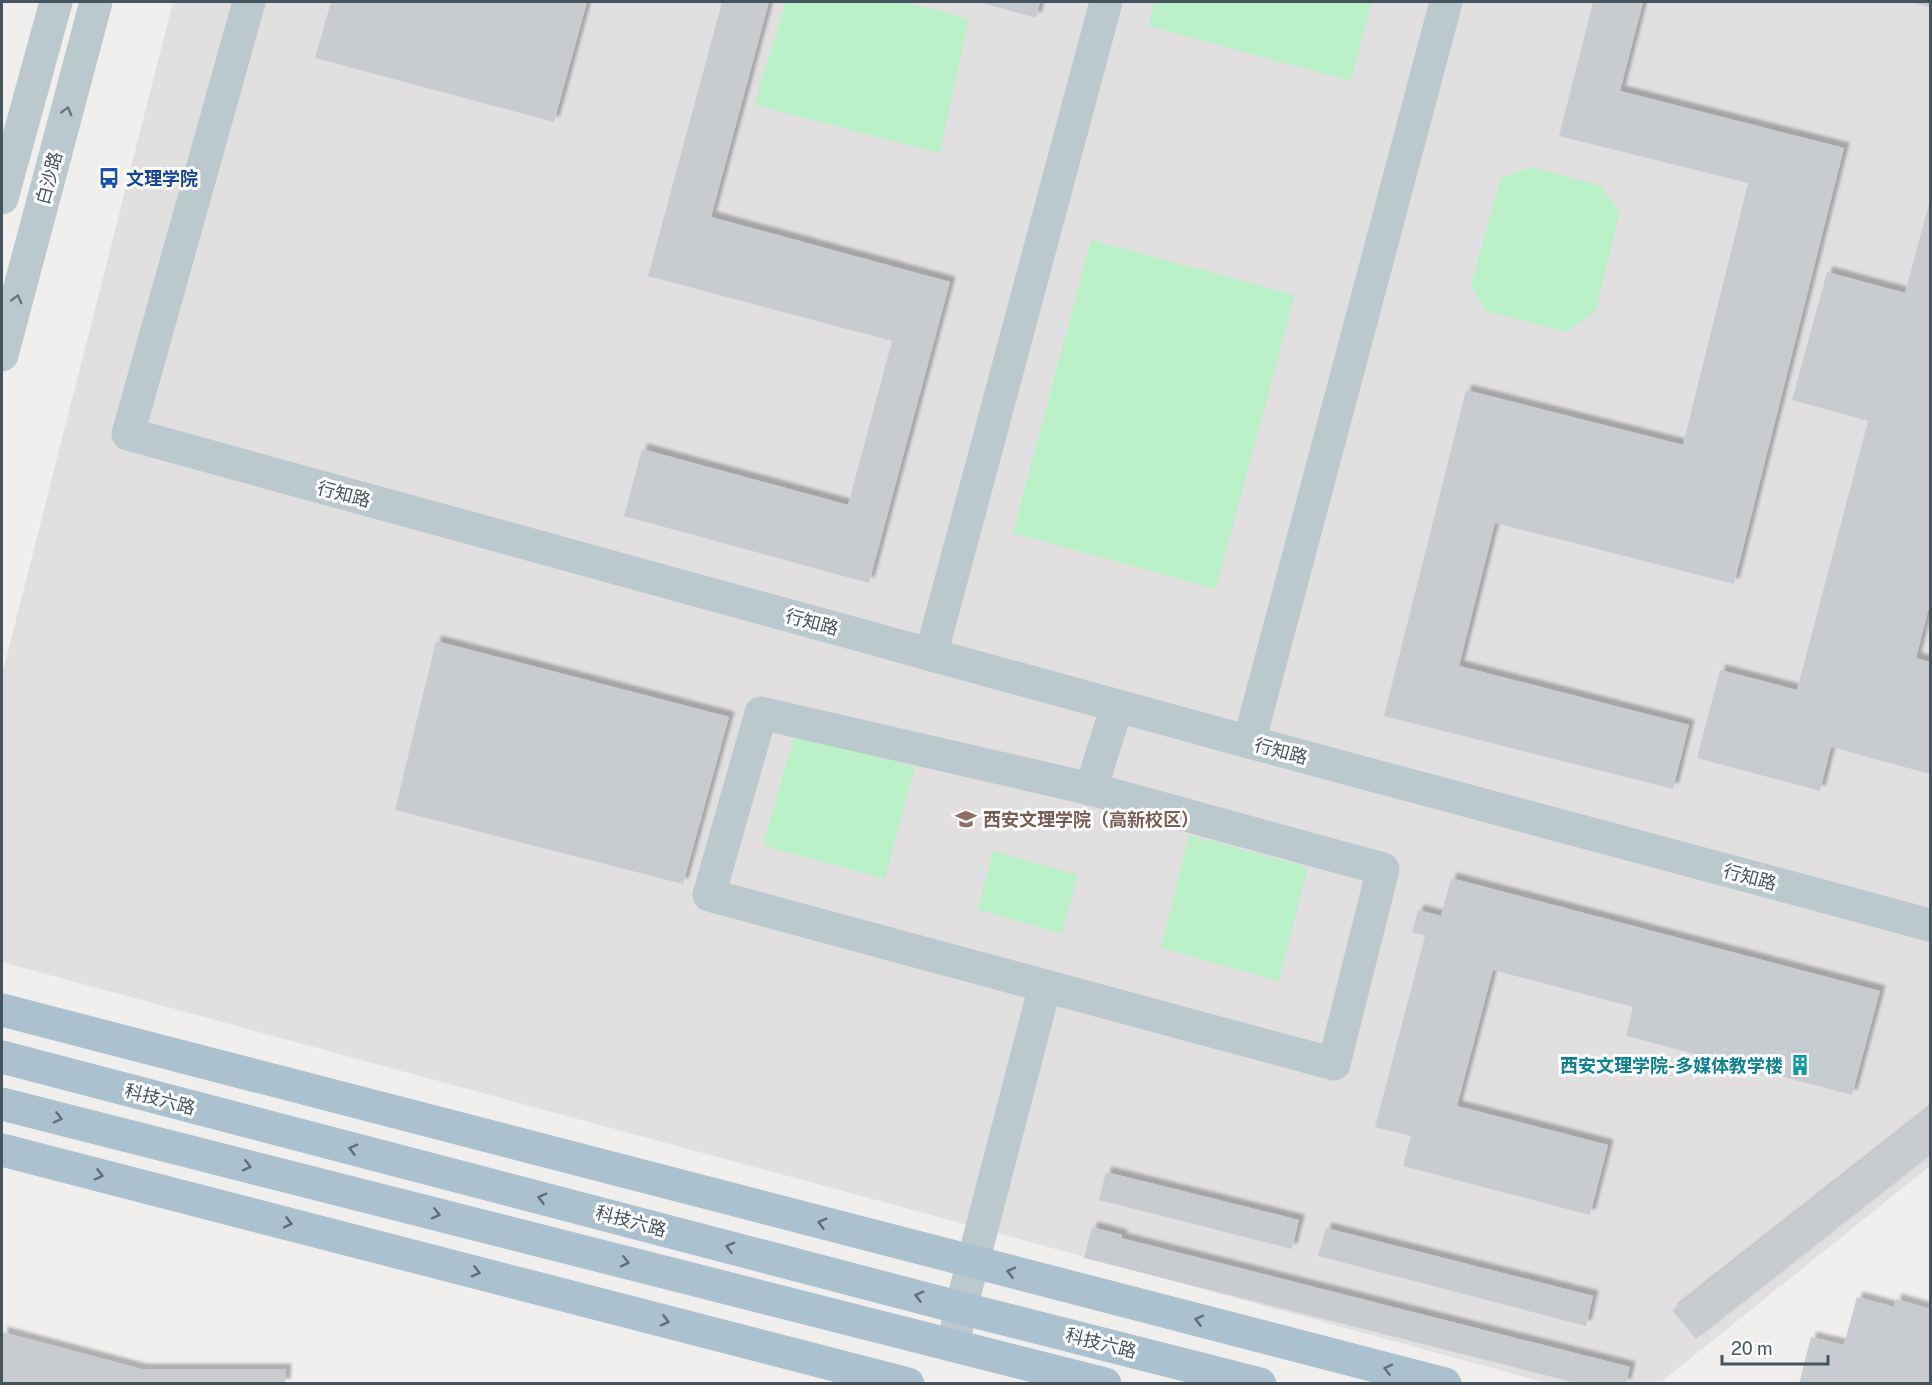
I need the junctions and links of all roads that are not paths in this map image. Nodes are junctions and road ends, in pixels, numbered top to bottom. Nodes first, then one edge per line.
1 (56, 2) edge
2 (96, 2) edge
3 (249, 2) edge
4 (1106, 2) edge
5 (1446, 2) edge
6 (2, 198) edge
7 (2, 356) edge
8 (931, 655) junction
9 (1117, 706) junction
10 (1249, 742) junction
11 (1091, 789) junction
12 (1930, 925) edge
13 (1045, 986) junction
14 (2, 1010) edge
15 (2, 1057) edge
16 (2, 1104) edge
17 (2, 1150) edge
18 (973, 1263) junction
19 (961, 1308) junction
20 (953, 1345) junction
21 (908, 1383) edge
22 (1105, 1383) edge
23 (1260, 1383) edge
24 (1445, 1383) edge

1 - 6 street
7 -> 2 street, 白沙路
3 - 8 street, 行知路
4 - 8 street
5 - 10 street
8 - 9 street, 行知路
9 - 10 street, 行知路
9 - 11 street
10 - 12 street, 行知路
11 - 13 street
11 - 13 street
13 - 18 street
18 -> 14 main road
19 -> 15 main road, 科技六路
16 -> 20 main road
17 -> 21 main road
18 - 19 street
24 -> 18 main road
19 - 20 street
19 - 23 main road, 科技六路
20 - 22 main road

